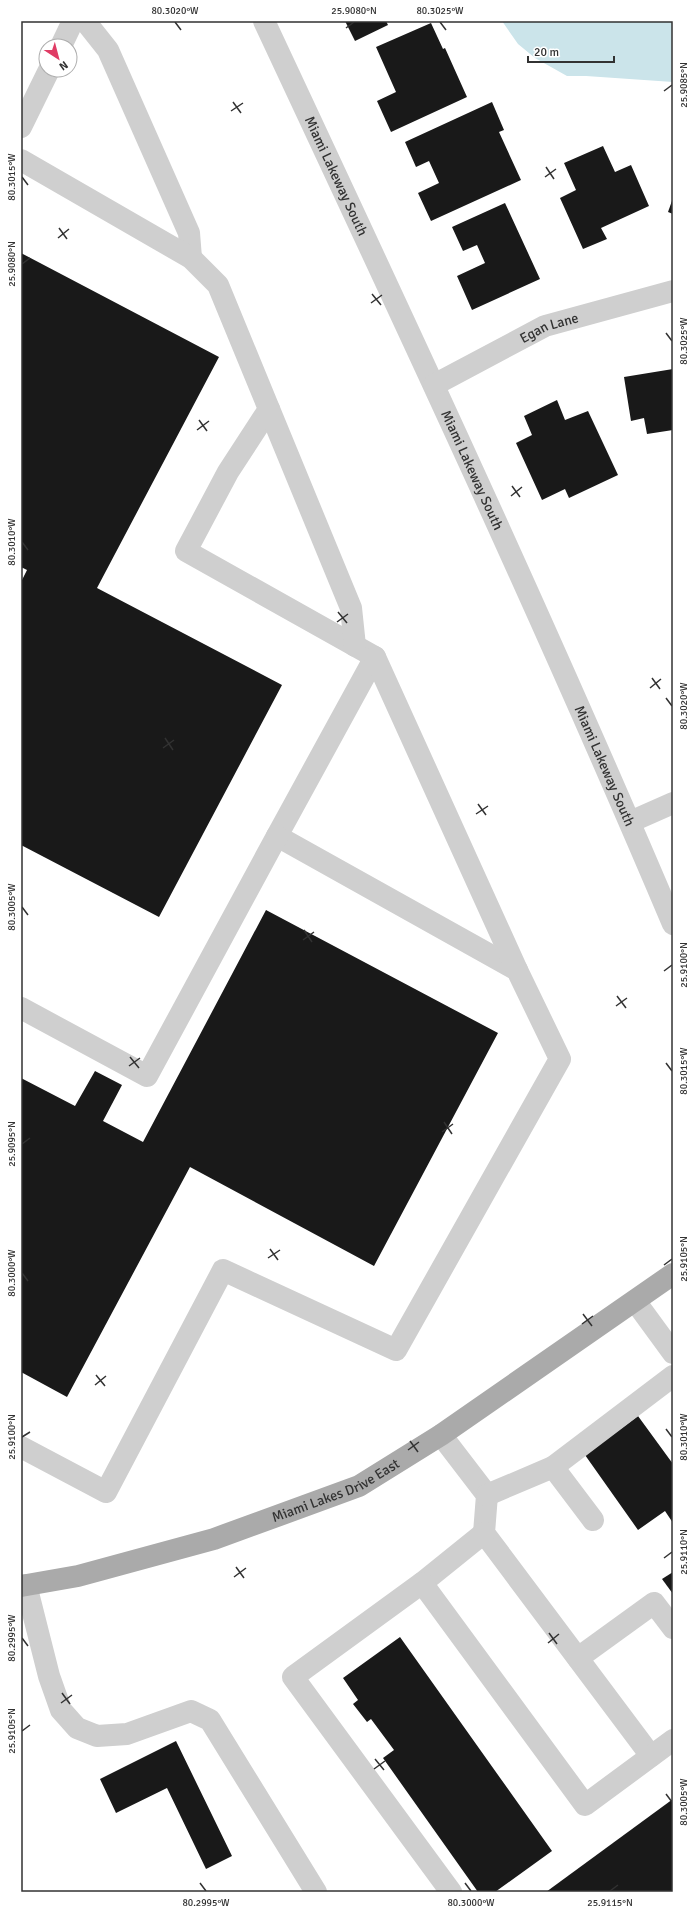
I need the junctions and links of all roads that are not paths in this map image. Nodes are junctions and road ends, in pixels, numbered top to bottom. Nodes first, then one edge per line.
1 (73, 21) edge
2 (85, 21) edge
3 (264, 21) edge
4 (65, 38) edge
5 (45, 78) edge
6 (21, 127) edge
7 (21, 160) edge
8 (191, 258) junction
9 (673, 291) edge
10 (434, 385) junction
11 (269, 409) junction
12 (355, 646) junction
13 (375, 657) junction
14 (673, 804) edge
15 (630, 822) junction
16 (277, 836) junction
17 (673, 924) edge
18 (517, 970) junction
19 (21, 1008) edge
20 (673, 1274) edge
21 (635, 1301) junction
22 (673, 1353) edge
23 (673, 1376) edge
24 (442, 1435) junction
25 (21, 1447) edge
26 (553, 1467) junction
27 (487, 1495) junction
28 (593, 1520) dead end
29 (484, 1533) junction
30 (422, 1583) junction
31 (23, 1585) edge
32 (673, 1628) edge
33 (578, 1658) junction
34 (673, 1740) edge
35 (651, 1756) junction
36 (316, 1892) edge
37 (451, 1892) edge

1 - 4 street
2 - 8 street
3 - 10 street, Miami Lakeway South
5 - 6 street
7 - 8 street
8 - 11 street
9 - 10 street, Egan Lane
10 - 15 street, Miami Lakeway South
11 - 12 street
11 - 12 street
12 - 13 street
13 - 16 street
13 - 18 street
14 - 15 street
15 - 17 street, Miami Lakeway South
16 - 18 street
16 - 19 street
18 - 25 street
20 - 21 main road, Miami Lakes Drive East
21 - 22 street
21 - 24 main road, Miami Lakes Drive East
23 - 26 street
24 - 27 street
24 - 31 main road, Miami Lakes Drive East
26 - 27 street
26 - 28 street
27 - 29 street
29 - 30 street
29 - 33 street
30 - 35 street
30 - 37 street
31 - 36 street
32 - 33 street
33 - 35 street
34 - 35 street

